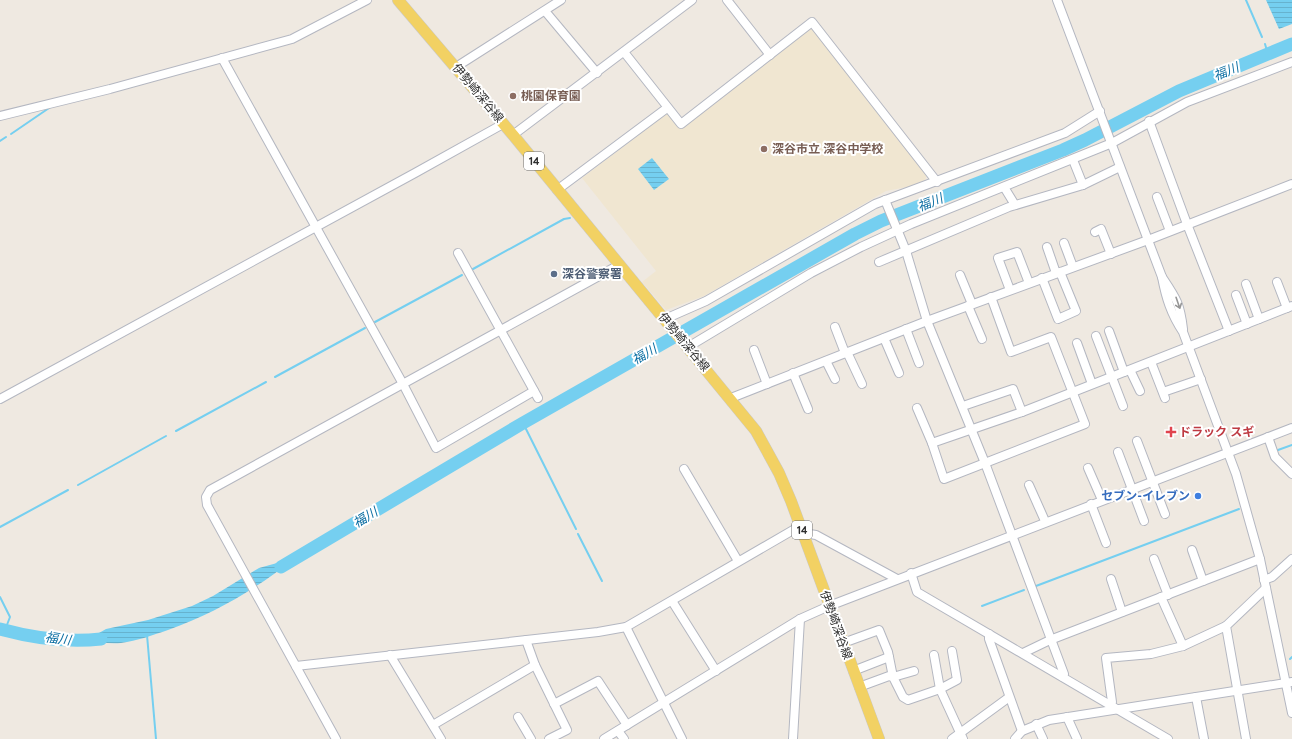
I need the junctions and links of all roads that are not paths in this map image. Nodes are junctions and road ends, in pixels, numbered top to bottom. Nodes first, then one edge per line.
1 (367, 0) edge
2 (398, 0) edge
3 (561, 0) edge
4 (692, 0) edge
5 (728, 0) edge
6 (1057, 0) edge
7 (545, 11) junction
8 (624, 52) junction
9 (770, 55) junction
10 (222, 58) junction
11 (1291, 64) edge
12 (456, 67) junction
13 (597, 73) junction
14 (667, 108) junction
15 (1101, 114) junction
16 (0, 116) edge
17 (1149, 121) junction
18 (503, 124) junction
19 (513, 135) junction
20 (1111, 141) junction
21 (1073, 160) junction
22 (1120, 167) junction
23 (937, 182) junction
24 (1292, 184) edge
25 (1083, 185) junction
26 (1004, 187) junction
27 (557, 190) junction
28 (1157, 197) dead end
29 (886, 202) junction
30 (1016, 205) junction
31 (1187, 224) junction
32 (316, 227) junction
33 (897, 229) junction
34 (1170, 231) junction
35 (1095, 232) dead end
36 (1148, 240) junction
37 (1064, 243) dead end
38 (1047, 247) dead end
39 (906, 251) junction
40 (458, 253) dead end
41 (1111, 254) junction
42 (879, 262) dead end
43 (619, 265) junction
44 (1073, 267) junction
45 (1058, 273) junction
46 (960, 274) dead end
47 (1042, 278) junction
48 (1277, 282) dead end
49 (1029, 283) junction
50 (1246, 284) dead end
51 (1010, 290) junction
52 (1236, 295) dead end
53 (991, 297) junction
54 (970, 305) junction
55 (1289, 307) edge
56 (1259, 319) junction
57 (927, 321) junction
58 (667, 322) junction
59 (1247, 324) junction
60 (835, 327) dead end
61 (906, 329) junction
62 (499, 331) junction
63 (1109, 331) dead end
64 (1229, 331) junction
65 (1096, 336) dead end
66 (884, 338) junction
67 (982, 339) dead end
68 (1077, 343) dead end
69 (687, 345) junction
70 (1189, 346) junction
71 (754, 350) dead end
72 (846, 353) junction
73 (826, 361) junction
74 (1150, 362) junction
75 (919, 363) dead end
76 (1127, 371) junction
77 (793, 373) junction
78 (899, 373) dead end
79 (1111, 377) junction
80 (835, 379) dead end
81 (1201, 380) junction
82 (403, 384) junction
83 (767, 384) junction
84 (862, 384) dead end
85 (1092, 384) junction
86 (1140, 391) dead end
87 (1072, 392) junction
88 (731, 398) junction
89 (0, 399) edge
90 (963, 406) junction
91 (1123, 406) dead end
92 (808, 408) dead end
93 (917, 408) dead end
94 (1022, 412) junction
95 (1292, 428) edge
96 (971, 429) junction
97 (1268, 437) junction
98 (1137, 441) dead end
99 (932, 444) junction
100 (1118, 452) dead end
101 (1229, 452) junction
102 (985, 463) junction
103 (684, 468) dead end
104 (1088, 468) dead end
105 (1292, 474) edge
106 (1151, 481) junction
107 (1029, 486) dead end
108 (1132, 490) junction
109 (1102, 500) junction
110 (1091, 504) junction
111 (1165, 514) dead end
112 (1045, 521) junction
113 (1144, 521) dead end
114 (802, 530) junction
115 (1012, 535) junction
116 (1106, 543) dead end
117 (1192, 550) dead end
118 (1154, 559) dead end
119 (1260, 559) junction
120 (1292, 559) edge
121 (738, 561) junction
122 (911, 573) junction
123 (897, 579) junction
124 (1111, 579) dead end
125 (1203, 581) junction
126 (1265, 584) junction
127 (1165, 596) junction
128 (672, 601) junction
129 (829, 606) junction
130 (1122, 612) junction
131 (800, 619) junction
132 (1226, 626) junction
133 (626, 627) junction
134 (989, 634) junction
135 (526, 640) junction
136 (1050, 640) junction
137 (843, 643) junction
138 (1183, 646) junction
139 (952, 651) dead end
140 (1023, 653) junction
141 (390, 655) junction
142 (934, 655) dead end
143 (889, 656) junction
144 (535, 665) junction
145 (296, 666) junction
146 (716, 670) junction
147 (853, 671) junction
148 (914, 671) dead end
149 (893, 677) junction
150 (1063, 677) junction
151 (1289, 682) edge
152 (859, 687) junction
153 (940, 689) junction
154 (1238, 689) junction
155 (1196, 697) junction
156 (1008, 698) junction
157 (664, 703) junction
158 (554, 704) junction
159 (1113, 707) junction
160 (1292, 712) edge
161 (518, 717) dead end
162 (1067, 717) junction
163 (1036, 724) junction
164 (432, 725) junction
165 (627, 725) junction
166 (618, 731) junction
167 (1022, 731) junction
168 (962, 736) edge
169 (336, 739) edge
170 (441, 739) edge
171 (531, 739) edge
172 (550, 739) edge
173 (604, 739) edge
174 (624, 739) edge
175 (681, 739) edge
176 (793, 739) edge
177 (879, 739) edge
178 (952, 739) edge
179 (1015, 739) edge
180 (1043, 739) edge
181 (1077, 739) edge
182 (1168, 739) edge
183 (1204, 739) edge
184 (1246, 739) edge

1 - 10 street
2 - 12 main road, 伊勢崎深谷線 / 14
3 - 7 street
4 - 8 street
5 - 9 street
6 - 15 street
7 - 12 street
7 - 13 street
8 - 13 street
8 - 14 street
9 - 14 street
9 - 23 street
10 - 16 street
10 - 32 street
11 - 17 street
12 - 18 main road, 伊勢崎深谷線 / 14
13 - 19 street
14 - 27 street
15 - 20 street
15 - 23 street
17 - 20 street
17 - 31 street
18 - 19 main road, 伊勢崎深谷線 / 14
18 - 32 street
19 - 27 main road, 伊勢崎深谷線 / 14
20 - 21 street
20 - 22 street
21 - 25 street
21 - 26 street
22 - 25 street
22 - 36 street
23 - 29 street
24 - 31 street
25 - 30 street
26 - 30 street
26 - 33 street
27 - 43 main road, 伊勢崎深谷線 / 14
28 - 34 street
29 - 33 street
29 - 58 street
30 - 39 street
31 - 34 street
31 - 64 street
32 - 82 street
32 - 89 street
33 - 39 street
33 - 69 street
34 - 36 street
35 - 41 street
36 - 41 street
36 - 70 street
37 - 44 street
38 - 45 street
39 - 42 street
39 - 57 street
40 - 62 street
41 - 44 street
43 - 58 main road, 伊勢崎深谷線 / 14
43 - 62 street
44 - 45 street
45 - 47 street
45 - 47 street
46 - 54 street
47 - 49 street
48 - 55 street
49 - 51 street
49 - 51 street
50 - 56 street
51 - 53 street
52 - 59 street
53 - 54 street
53 - 87 street
54 - 57 street
54 - 67 street
55 - 56 street
56 - 59 street
57 - 61 street
57 - 90 street
58 - 69 main road, 伊勢崎深谷線 / 14
59 - 64 street
60 - 72 street
61 - 66 street
61 - 75 street
62 - 82 street
62 - 82 street
63 - 76 street
64 - 70 street
65 - 79 street
66 - 72 street
66 - 78 street
68 - 85 street
69 - 88 main road, 伊勢崎深谷線 / 14
70 - 74 street
70 - 81 street
71 - 83 street
72 - 73 street
72 - 84 street
73 - 77 street
73 - 80 street
74 - 76 street
74 - 81 street
76 - 79 street
76 - 86 street
77 - 83 street
77 - 92 street
79 - 85 street
79 - 91 street
81 - 101 street
82 - 145 street
83 - 88 street
85 - 87 street
87 - 94 street
87 - 102 street
88 - 114 main road, 伊勢崎深谷線 / 14
90 - 94 street
90 - 96 street
93 - 99 street
94 - 96 street
95 - 97 street
96 - 99 street
96 - 102 street
97 - 101 street
97 - 105 street
98 - 106 street
99 - 102 street
100 - 108 street
101 - 106 street
101 - 119 street
102 - 115 street
103 - 121 street
104 - 109 street
106 - 108 street
106 - 111 street
107 - 112 street
108 - 109 street
108 - 113 street
109 - 110 street
110 - 112 street
110 - 116 street
112 - 115 street
114 - 121 street
114 - 123 street
114 - 129 main road, 伊勢崎深谷線 / 14
115 - 122 street
115 - 136 street
117 - 125 street
118 - 127 street
119 - 125 street
119 - 126 street
120 - 126 street
121 - 128 street
122 - 123 street
122 - 134 street
123 - 129 street
124 - 130 street
125 - 127 street
126 - 132 street
126 - 151 street
127 - 130 street
127 - 138 street
128 - 133 street
128 - 146 street
129 - 131 street
129 - 137 main road, 伊勢崎深谷線 / 14
130 - 136 street
131 - 146 street
131 - 176 street
132 - 138 street
132 - 154 street
133 - 135 street
133 - 157 street
134 - 140 street
134 - 156 street
135 - 141 street
135 - 144 street
136 - 140 street
136 - 150 street
137 - 143 street
137 - 147 main road, 伊勢崎深谷線 / 14
138 - 159 street
139 - 153 street
140 - 150 street
141 - 145 street
141 - 164 street
142 - 153 street
143 - 147 street
143 - 149 street
144 - 158 street
144 - 164 street
145 - 169 street
146 - 157 street
147 - 152 main road, 伊勢崎深谷線 / 14
148 - 149 street
149 - 152 street
149 - 153 street
150 - 159 street
151 - 154 street
151 - 160 street
152 - 177 main road, 伊勢崎深谷線 / 14
153 - 168 street
154 - 155 street
154 - 184 street
155 - 159 street
155 - 183 street
156 - 167 street
156 - 168 street
157 - 165 street
157 - 175 street
158 - 165 street
158 - 172 street
159 - 162 street
159 - 182 street
161 - 171 street
162 - 163 street
162 - 181 street
163 - 167 street
163 - 180 street
164 - 170 street
165 - 166 street
166 - 173 street
166 - 174 street
167 - 179 street
168 - 178 street

